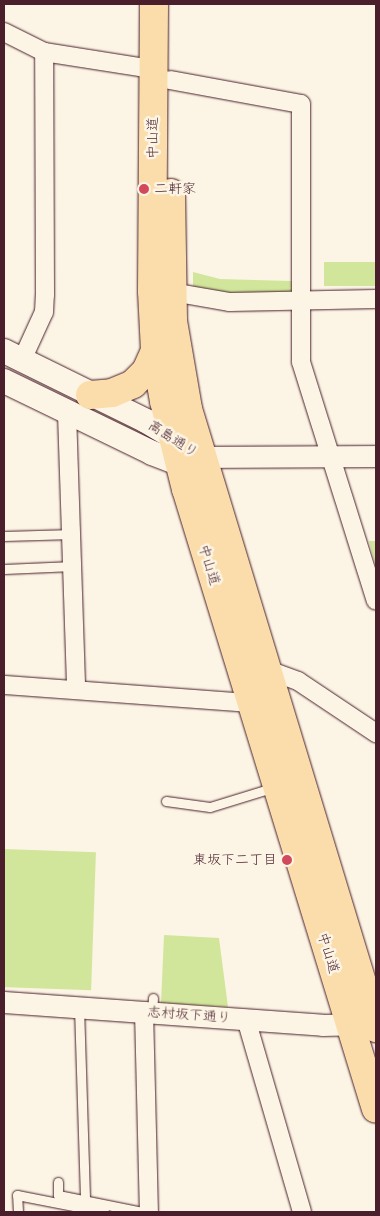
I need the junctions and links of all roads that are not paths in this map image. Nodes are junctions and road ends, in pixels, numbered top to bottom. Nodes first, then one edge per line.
1 (154, 4) edge
2 (168, 4) edge
3 (4, 32) edge
4 (44, 52) junction
5 (162, 74) junction
6 (172, 292) junction
7 (376, 299) edge
8 (299, 302) junction
9 (155, 351) junction
10 (13, 355) edge
11 (5, 386) edge
12 (90, 395) junction
13 (67, 413) junction
14 (171, 435) junction
15 (330, 456) junction
16 (376, 456) edge
17 (190, 460) junction
18 (73, 534) junction
19 (4, 536) edge
20 (74, 566) junction
21 (4, 570) edge
22 (376, 601) edge
23 (268, 670) junction
24 (4, 685) edge
25 (76, 690) junction
26 (252, 703) junction
27 (376, 733) edge
28 (277, 786) junction
29 (166, 801) dead end
30 (4, 1002) edge
31 (79, 1007) junction
32 (149, 1007) junction
33 (246, 1019) junction
34 (369, 1025) edge
35 (376, 1109) edge
36 (58, 1182) dead end
37 (85, 1201) junction
38 (18, 1212) edge
39 (104, 1212) edge
40 (142, 1212) edge
41 (149, 1212) edge
42 (302, 1212) edge

1 - 5 highway, 中山道
2 - 5 highway, 中山道
3 - 4 street
4 - 5 street
4 - 10 street
5 - 6 highway, 中山道
5 - 8 street
5 - 9 highway, 中山道
6 - 8 street
6 - 17 highway, 中山道
7 - 8 street
8 - 15 street
9 - 12 highway
9 - 14 highway, 中山道
10 - 12 main road, 高島通り
11 - 13 main road, 高島通り
12 - 14 main road, 高島通り
13 - 17 main road, 高島通り
13 - 18 street
14 - 17 highway, 中山道
15 - 16 street
15 - 17 street
15 - 22 street
17 - 23 highway, 中山道
17 - 26 highway, 中山道
18 - 19 lane
18 - 20 street
20 - 21 lane
20 - 25 street
23 - 27 street
23 - 34 highway, 中山道
24 - 25 street
25 - 26 street
26 - 28 highway, 中山道
28 - 29 lane
28 - 34 highway, 中山道
30 - 31 street, 志村坂下通り
31 - 32 street, 志村坂下通り
31 - 37 lane
32 - 33 street, 志村坂下通り
32 - 41 street
33 - 34 street, 志村坂下通り
33 - 42 street
34 - 35 highway, 中山道
36 - 37 lane
37 - 40 lane
38 - 39 lane

